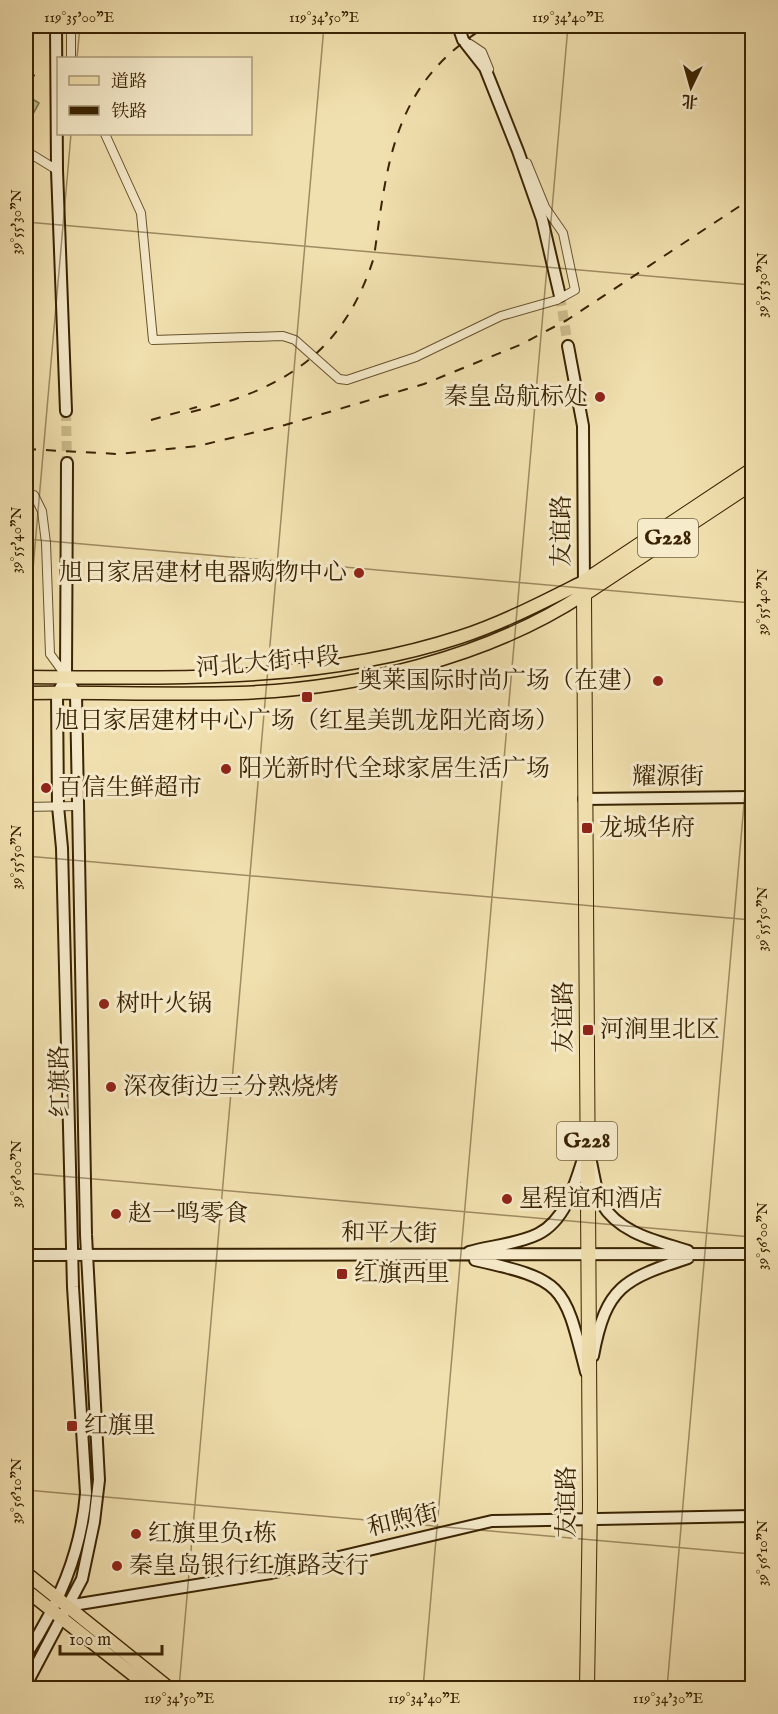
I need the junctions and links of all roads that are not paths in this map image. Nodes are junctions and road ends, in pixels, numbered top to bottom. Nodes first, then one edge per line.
1 (56, 26) edge
2 (71, 26) edge
3 (458, 26) edge
4 (463, 40) junction
5 (71, 57) edge
6 (105, 135) edge
7 (26, 151) edge
8 (57, 170) junction
9 (560, 296) tunnel mouth
10 (568, 346) tunnel mouth
11 (66, 411) tunnel mouth
12 (67, 463) tunnel mouth
13 (753, 470) edge
14 (753, 483) edge
15 (26, 495) edge
16 (584, 587) junction
17 (26, 677) edge
18 (66, 677) junction
19 (26, 693) edge
20 (57, 694) junction
21 (76, 694) junction
22 (753, 797) edge
23 (584, 799) junction
24 (58, 806) junction
25 (77, 806) junction
26 (26, 807) edge
27 (587, 1147) junction
28 (73, 1254) junction
29 (87, 1254) junction
30 (700, 1254) junction
31 (753, 1254) edge
32 (26, 1255) edge
33 (454, 1255) junction
34 (587, 1255) junction
35 (588, 1383) junction
36 (753, 1516) edge
37 (590, 1518) junction
38 (26, 1574) edge
39 (26, 1590) edge
40 (60, 1608) junction
41 (26, 1655) edge
42 (26, 1685) edge
43 (150, 1689) edge
44 (169, 1689) edge
45 (587, 1689) edge

1 - 8 main road
2 - 5 street
3 - 4 main road
4 - 6 street
4 - 9 main road
7 - 8 street
8 - 11 main road
10 - 16 main road, 友谊路
12 - 18 main road
13 - 16 highway, G228
14 - 16 highway, 河北大街中段 / G228
15 - 18 street
16 - 18 main road
16 - 21 main road, 河北大街中段
16 - 23 highway, 友谊路 / G228
17 - 18 main road
18 - 20 main road
18 - 21 main road, 红旗路
19 - 20 main road, 河北大街中段
20 - 21 main road, 河北大街中段
20 - 24 main road
21 - 25 main road, 红旗路
22 - 23 main road, 耀源街
23 - 27 highway, 友谊路 / G228
24 - 25 street
24 - 26 street
24 - 28 main road
25 - 29 main road, 红旗路
27 - 30 main road
27 - 33 main road
27 - 34 highway, 友谊路 / G228
28 - 29 main road, 和平大街
28 - 32 main road, 和平大街
28 - 40 main road
29 - 33 main road, 和平大街
29 - 40 main road, 红旗路
30 - 31 main road, 和平大街
30 - 34 main road, 和平大街
30 - 35 main road
33 - 34 main road, 和平大街
33 - 35 main road
34 - 35 highway, 友谊路 / G228
35 - 37 highway, 友谊路 / G228
36 - 37 main road, 和煦街
37 - 40 main road, 和煦街
37 - 45 highway, 友谊路 / G228
38 - 40 main road
39 - 40 main road
40 - 41 main road
40 - 42 main road, 红旗路
40 - 43 main road
40 - 44 main road

